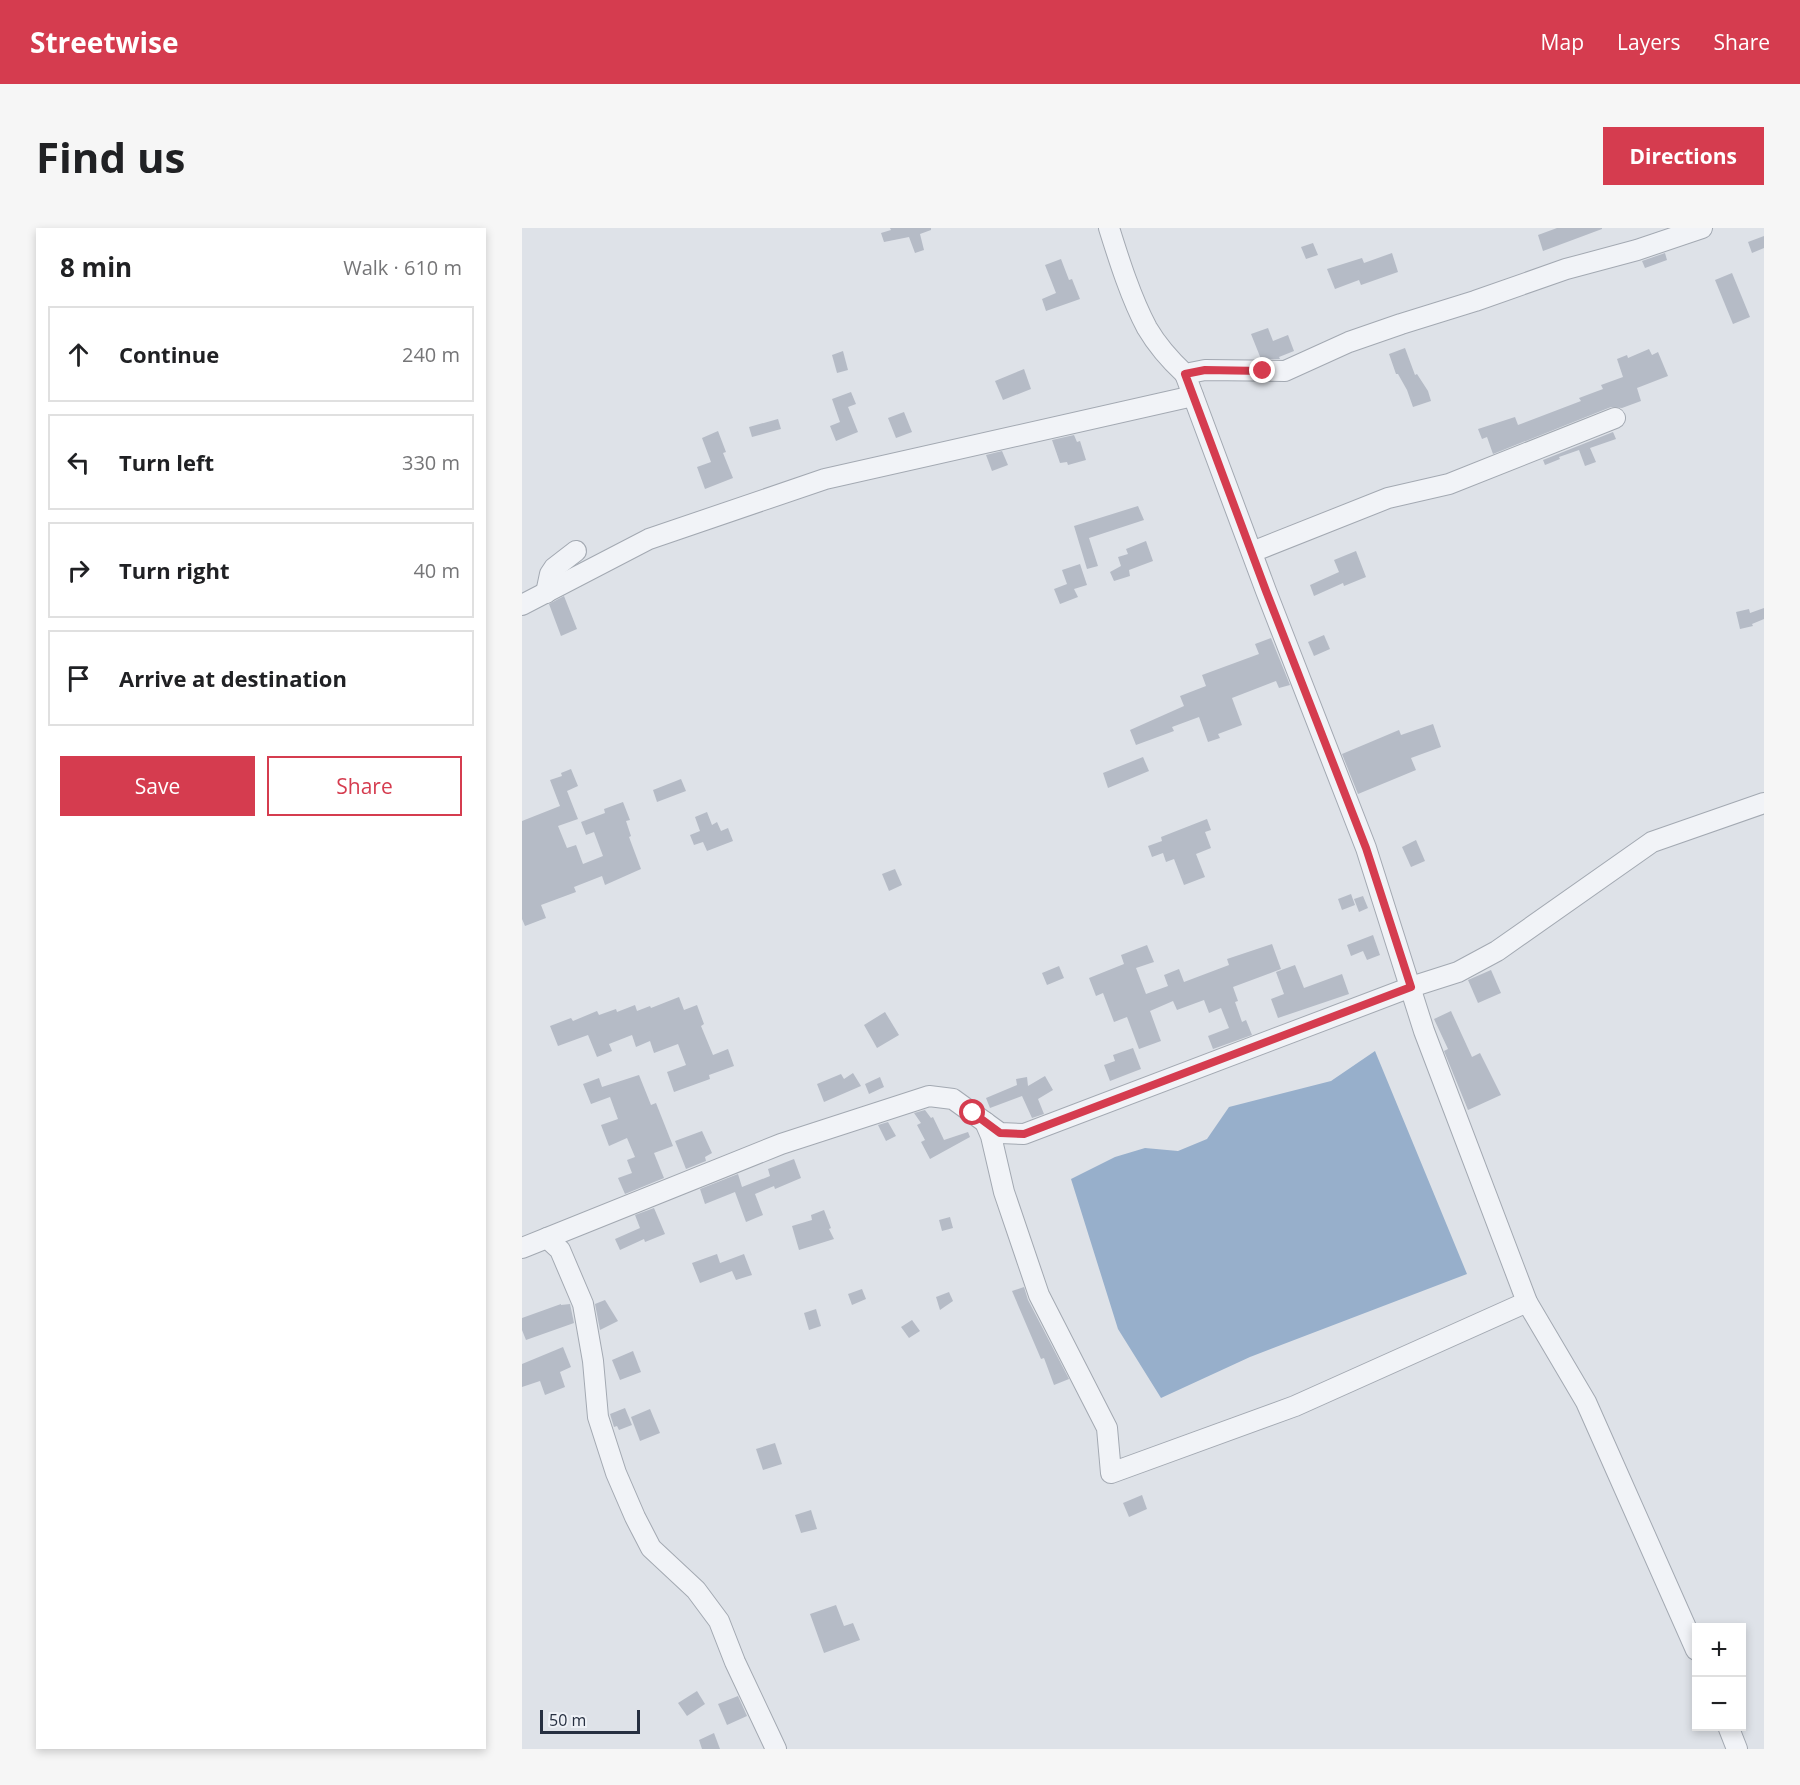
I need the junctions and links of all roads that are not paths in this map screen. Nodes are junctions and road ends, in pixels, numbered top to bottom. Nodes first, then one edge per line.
1 (1109, 228) edge
2 (1702, 228) edge
3 (1185, 374) junction
4 (1193, 396) junction
5 (1615, 418) dead end
6 (576, 551) dead end
7 (1252, 552) junction
8 (546, 593) junction
9 (522, 605) edge
10 (1764, 803) edge
11 (1411, 987) junction
12 (985, 1122) junction
13 (547, 1238) junction
14 (522, 1248) edge
15 (1527, 1302) junction
16 (1692, 1641) edge
17 (1730, 1731) edge
18 (776, 1749) edge
19 (1737, 1749) edge

1 - 3 street
2 - 3 street
3 - 4 street
4 - 7 street
4 - 8 street
5 - 7 street
6 - 8 street
7 - 11 street
8 - 9 street
10 - 11 street
11 - 12 street
11 - 15 street
12 - 13 street
12 - 15 street
13 - 14 street
13 - 18 street
15 - 16 street
17 - 19 street

